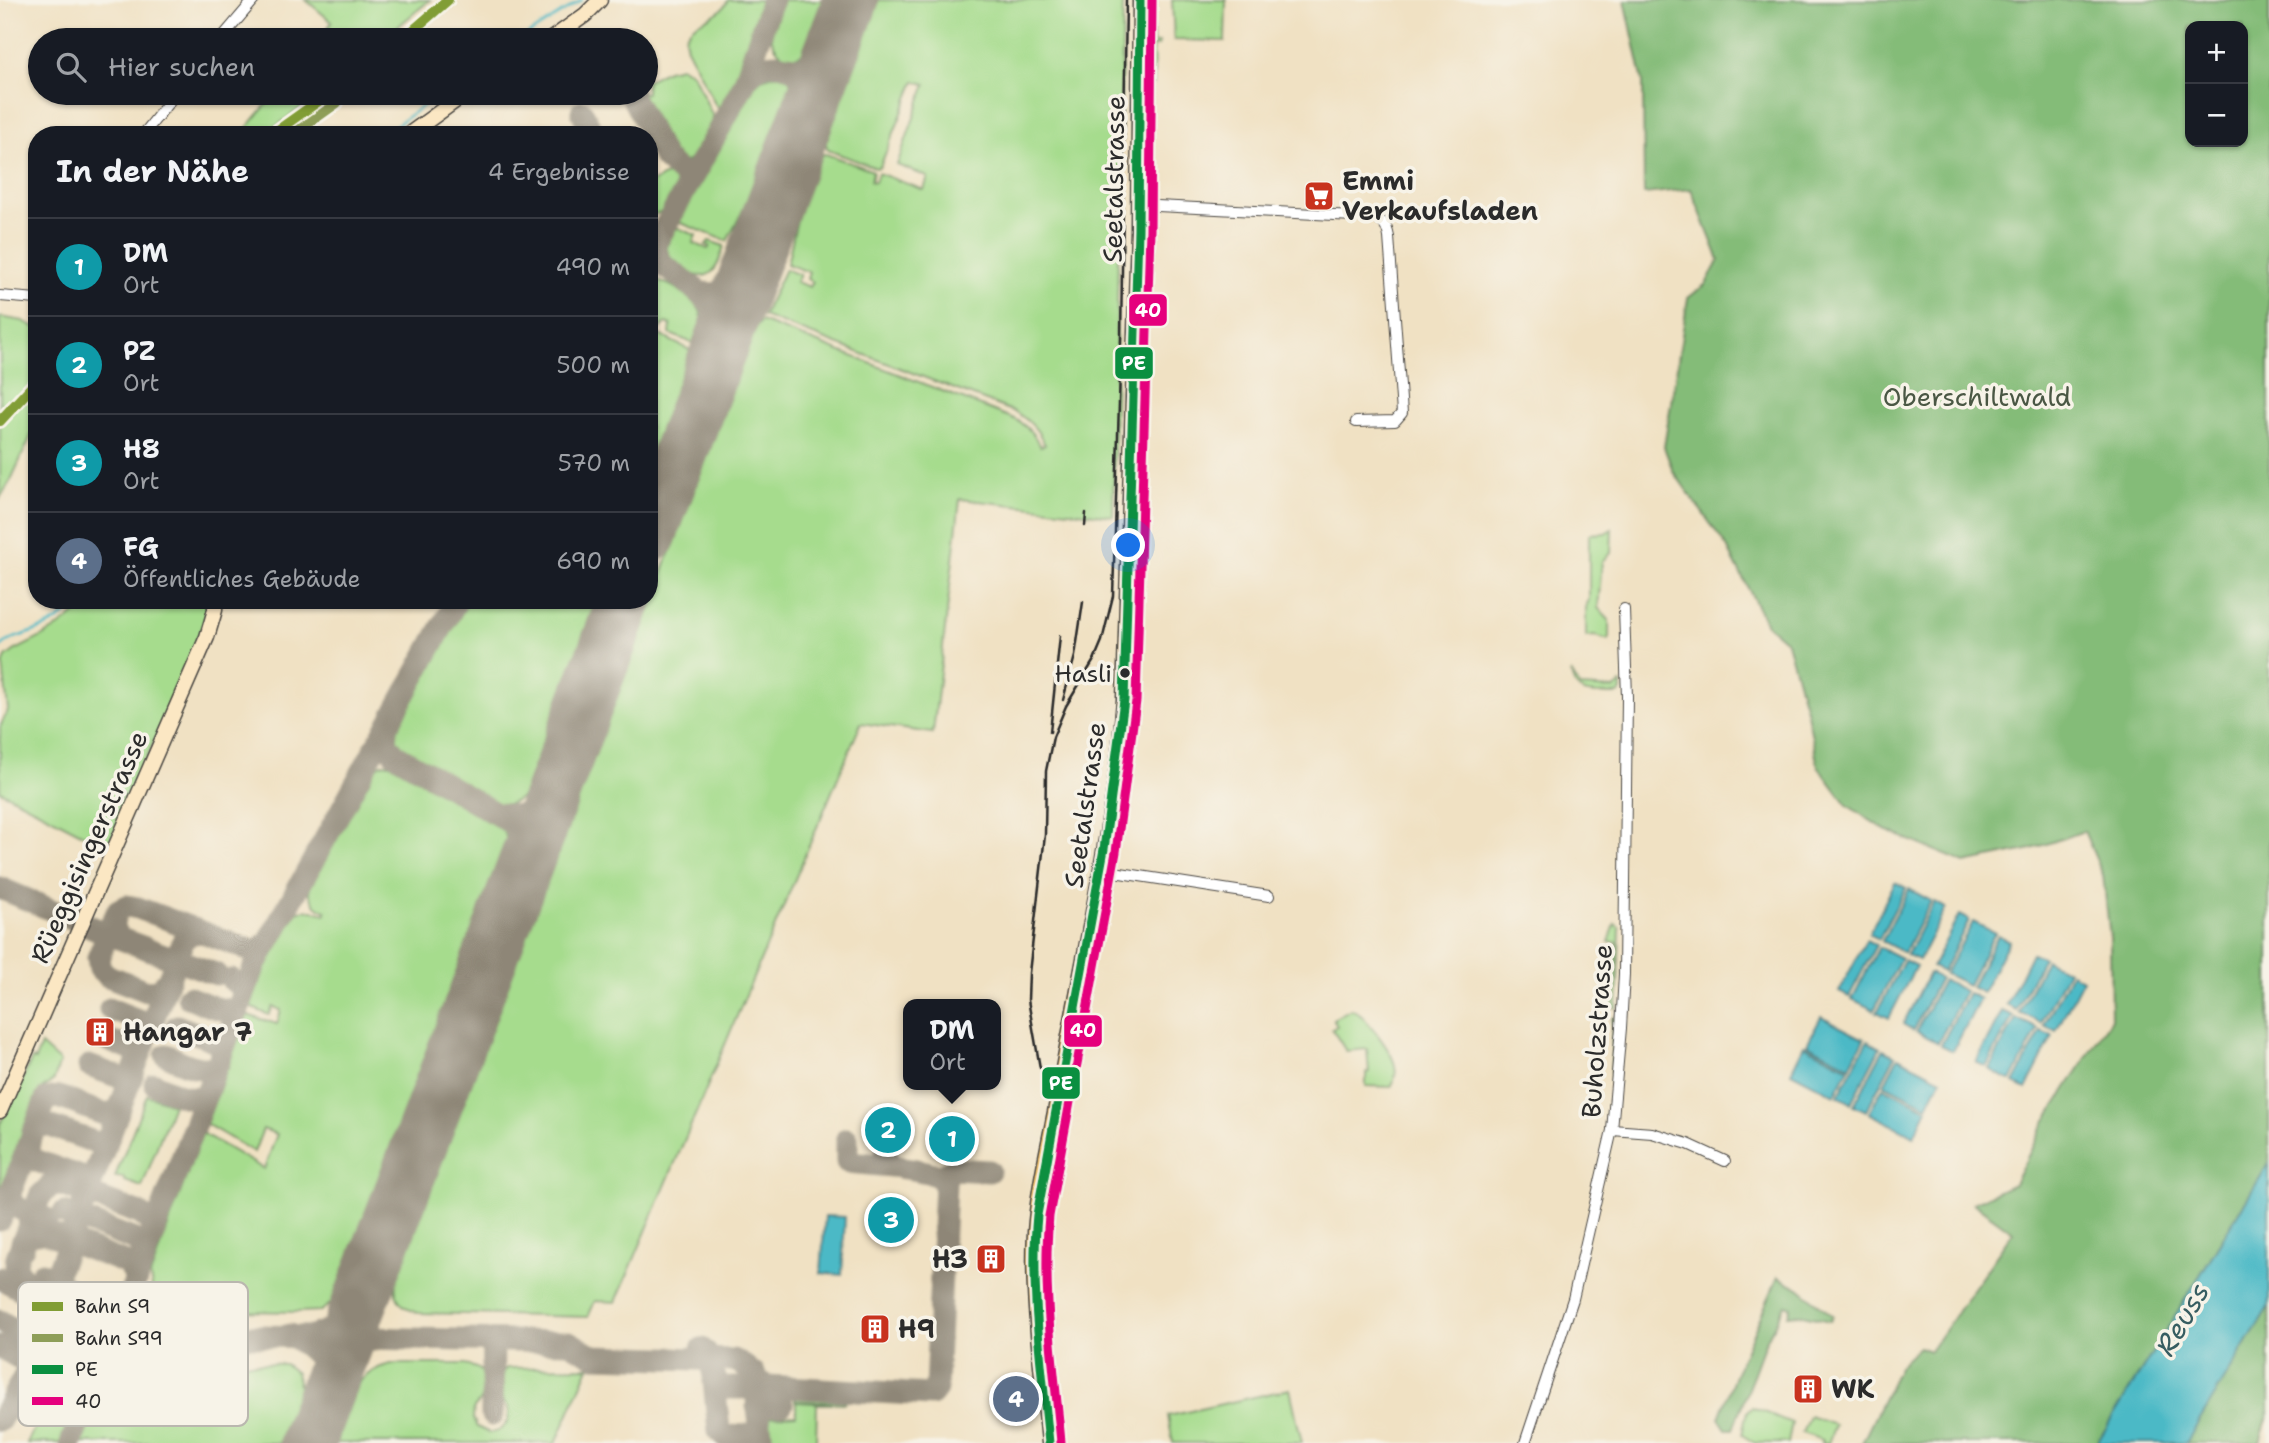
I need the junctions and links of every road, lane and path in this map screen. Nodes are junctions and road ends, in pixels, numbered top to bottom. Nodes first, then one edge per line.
1 (254, 0) edge
2 (1140, 0) edge
3 (598, 2) edge
4 (230, 28) edge
5 (565, 28) edge
6 (167, 105) edge
7 (449, 105) edge
8 (150, 126) edge
9 (420, 126) edge
10 (1138, 205) junction
11 (0, 296) edge
12 (28, 298) edge
13 (1356, 422) dead end
14 (215, 609) edge
15 (1624, 609) dead end
16 (1101, 870) junction
17 (1269, 896) dead end
18 (0, 1111) edge
19 (1612, 1130) junction
20 (1725, 1161) dead end
21 (1048, 1443) edge
22 (1525, 1443) edge

1 - 4 street
2 - 10 main road, Seetalstrasse
3 - 5 main road
6 - 8 street
7 - 9 main road
10 - 13 street
10 - 16 main road, Seetalstrasse
11 - 12 street
14 - 18 main road, Rüeggisingerstrasse
15 - 19 street, Buholzstrasse
16 - 17 street
16 - 21 main road, Seetalstrasse
19 - 20 street
19 - 22 street, Buholzstrasse

